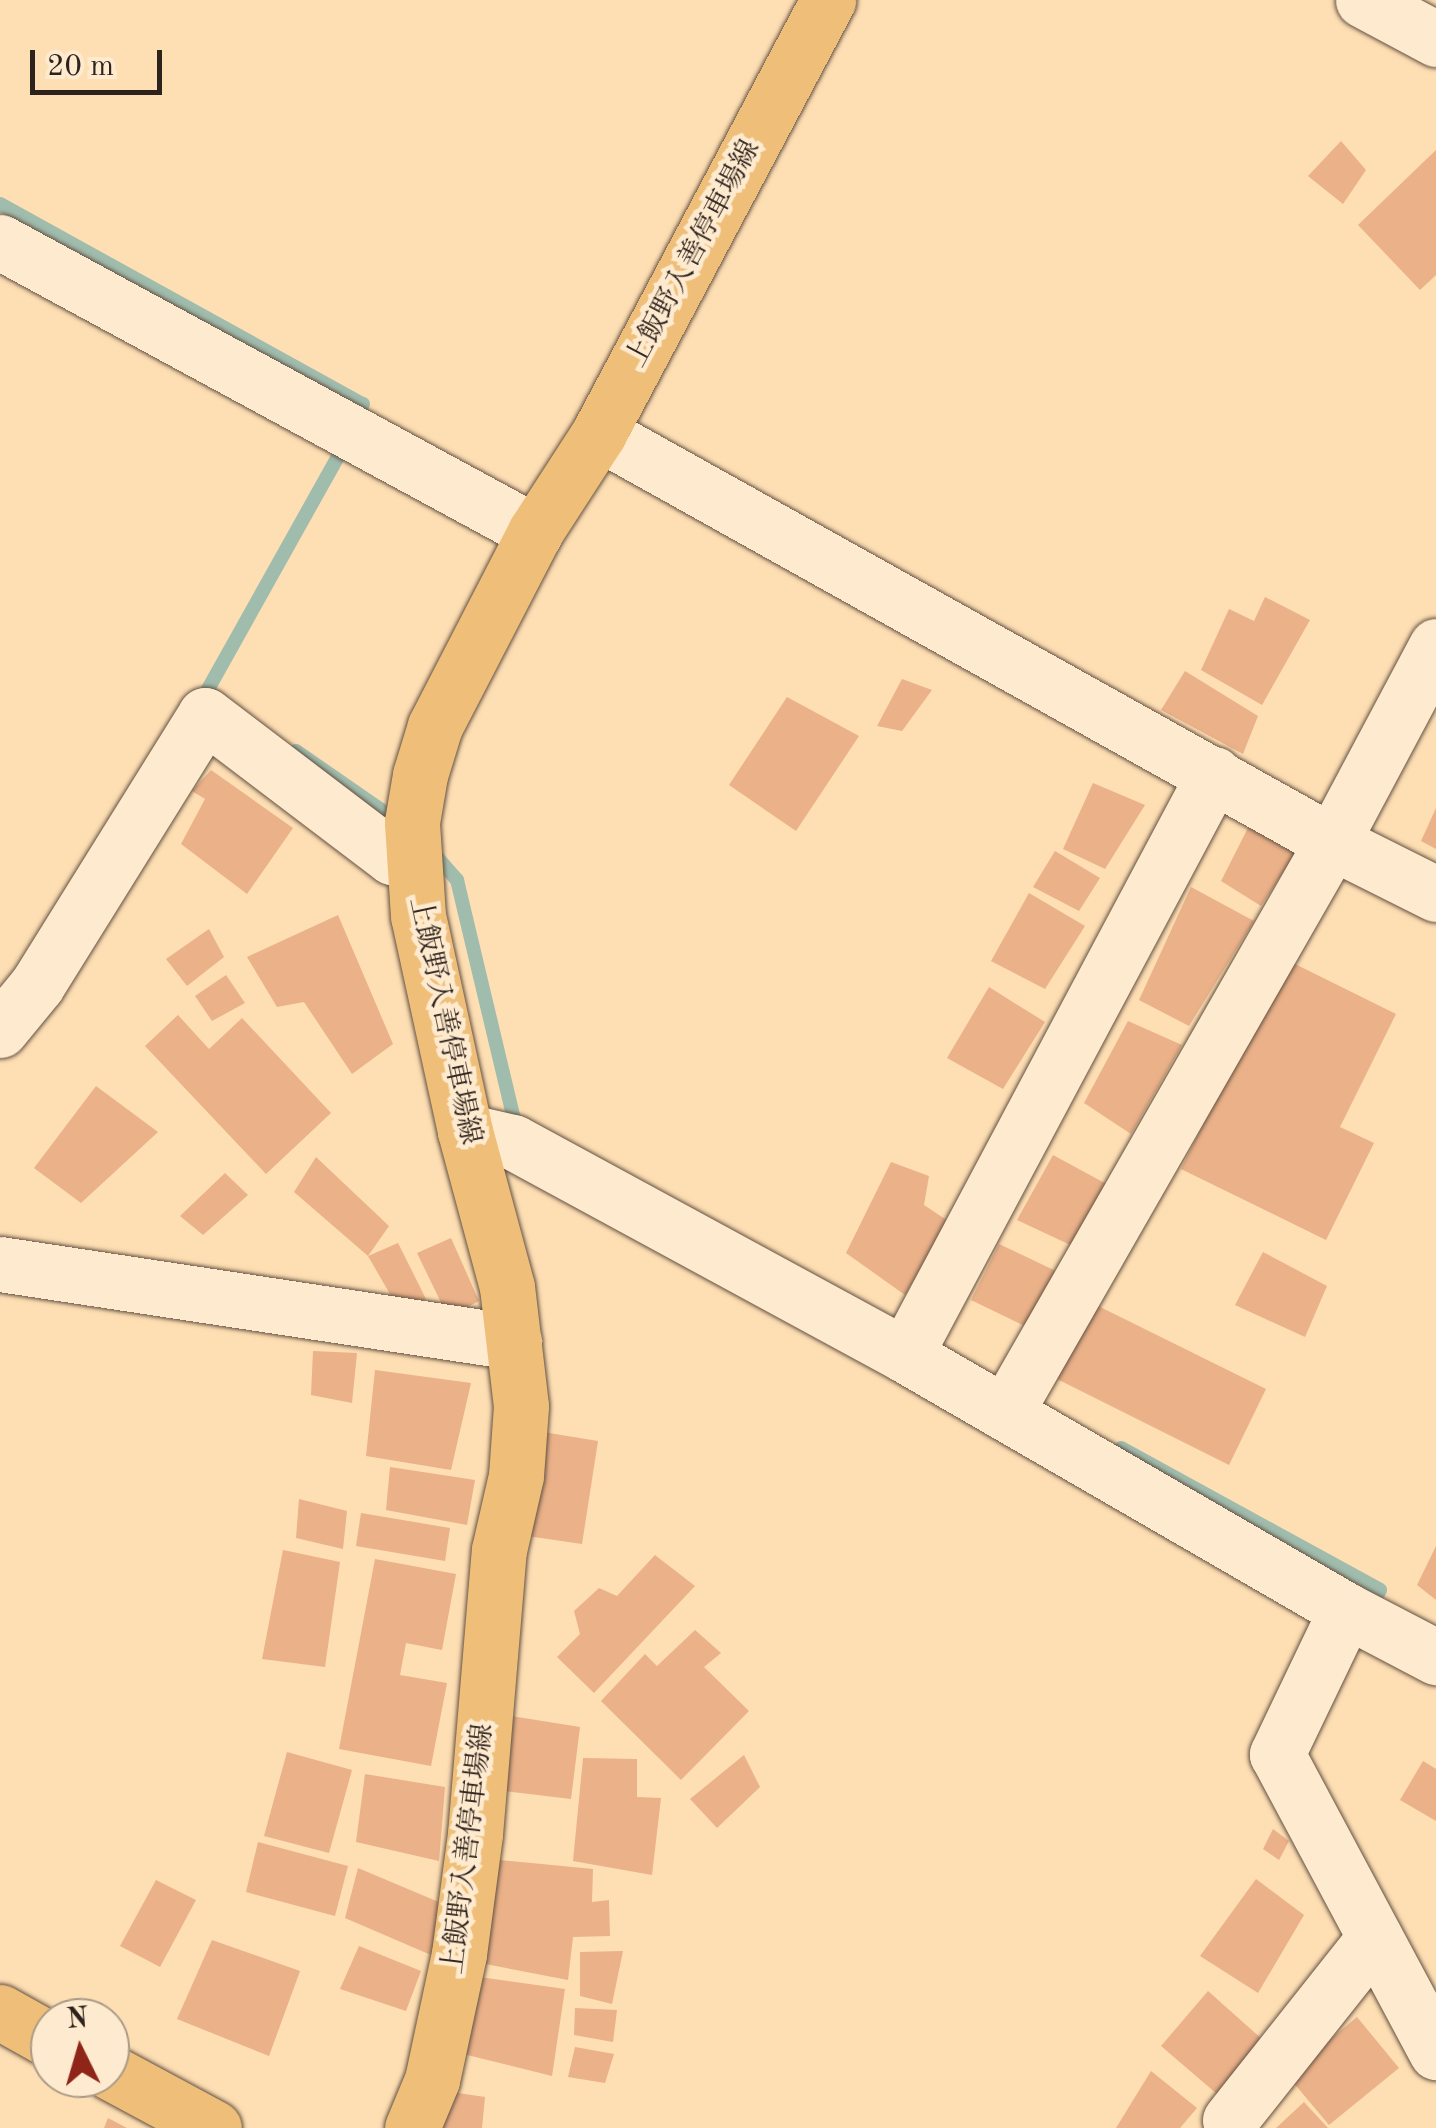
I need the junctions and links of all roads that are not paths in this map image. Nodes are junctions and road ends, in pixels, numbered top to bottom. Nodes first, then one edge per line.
1 (828, 0) edge
2 (1362, 0) edge
3 (1436, 39) edge
4 (0, 242) edge
5 (599, 433) junction
6 (535, 532) junction
7 (1436, 646) edge
8 (1214, 774) junction
9 (1332, 842) junction
10 (414, 856) junction
11 (1436, 894) edge
12 (0, 1030) edge
13 (465, 1131) junction
14 (0, 1264) edge
15 (514, 1342) junction
16 (904, 1355) junction
17 (1005, 1413) junction
18 (1346, 1610) junction
19 (1436, 1656) edge
20 (1375, 1937) junction
21 (0, 2012) edge
22 (30, 2029) edge
23 (1436, 2052) edge
24 (130, 2083) edge
25 (1230, 2120) dead end
26 (214, 2128) edge
27 (412, 2128) edge

1 - 5 main road, 上飯野入善停車場線
2 - 3 street
4 - 6 street
5 - 6 main road, 上飯野入善停車場線
5 - 8 street
6 - 10 main road, 上飯野入善停車場線
7 - 9 street
8 - 9 street
8 - 16 street
9 - 11 street
9 - 17 street
10 - 12 street
10 - 13 main road, 上飯野入善停車場線
13 - 15 main road, 上飯野入善停車場線
13 - 16 street
14 - 15 street
15 - 27 main road, 上飯野入善停車場線
16 - 17 street
17 - 18 street
18 - 19 street
18 - 20 street
20 - 23 street
20 - 25 street
21 - 22 main road
24 - 26 main road

